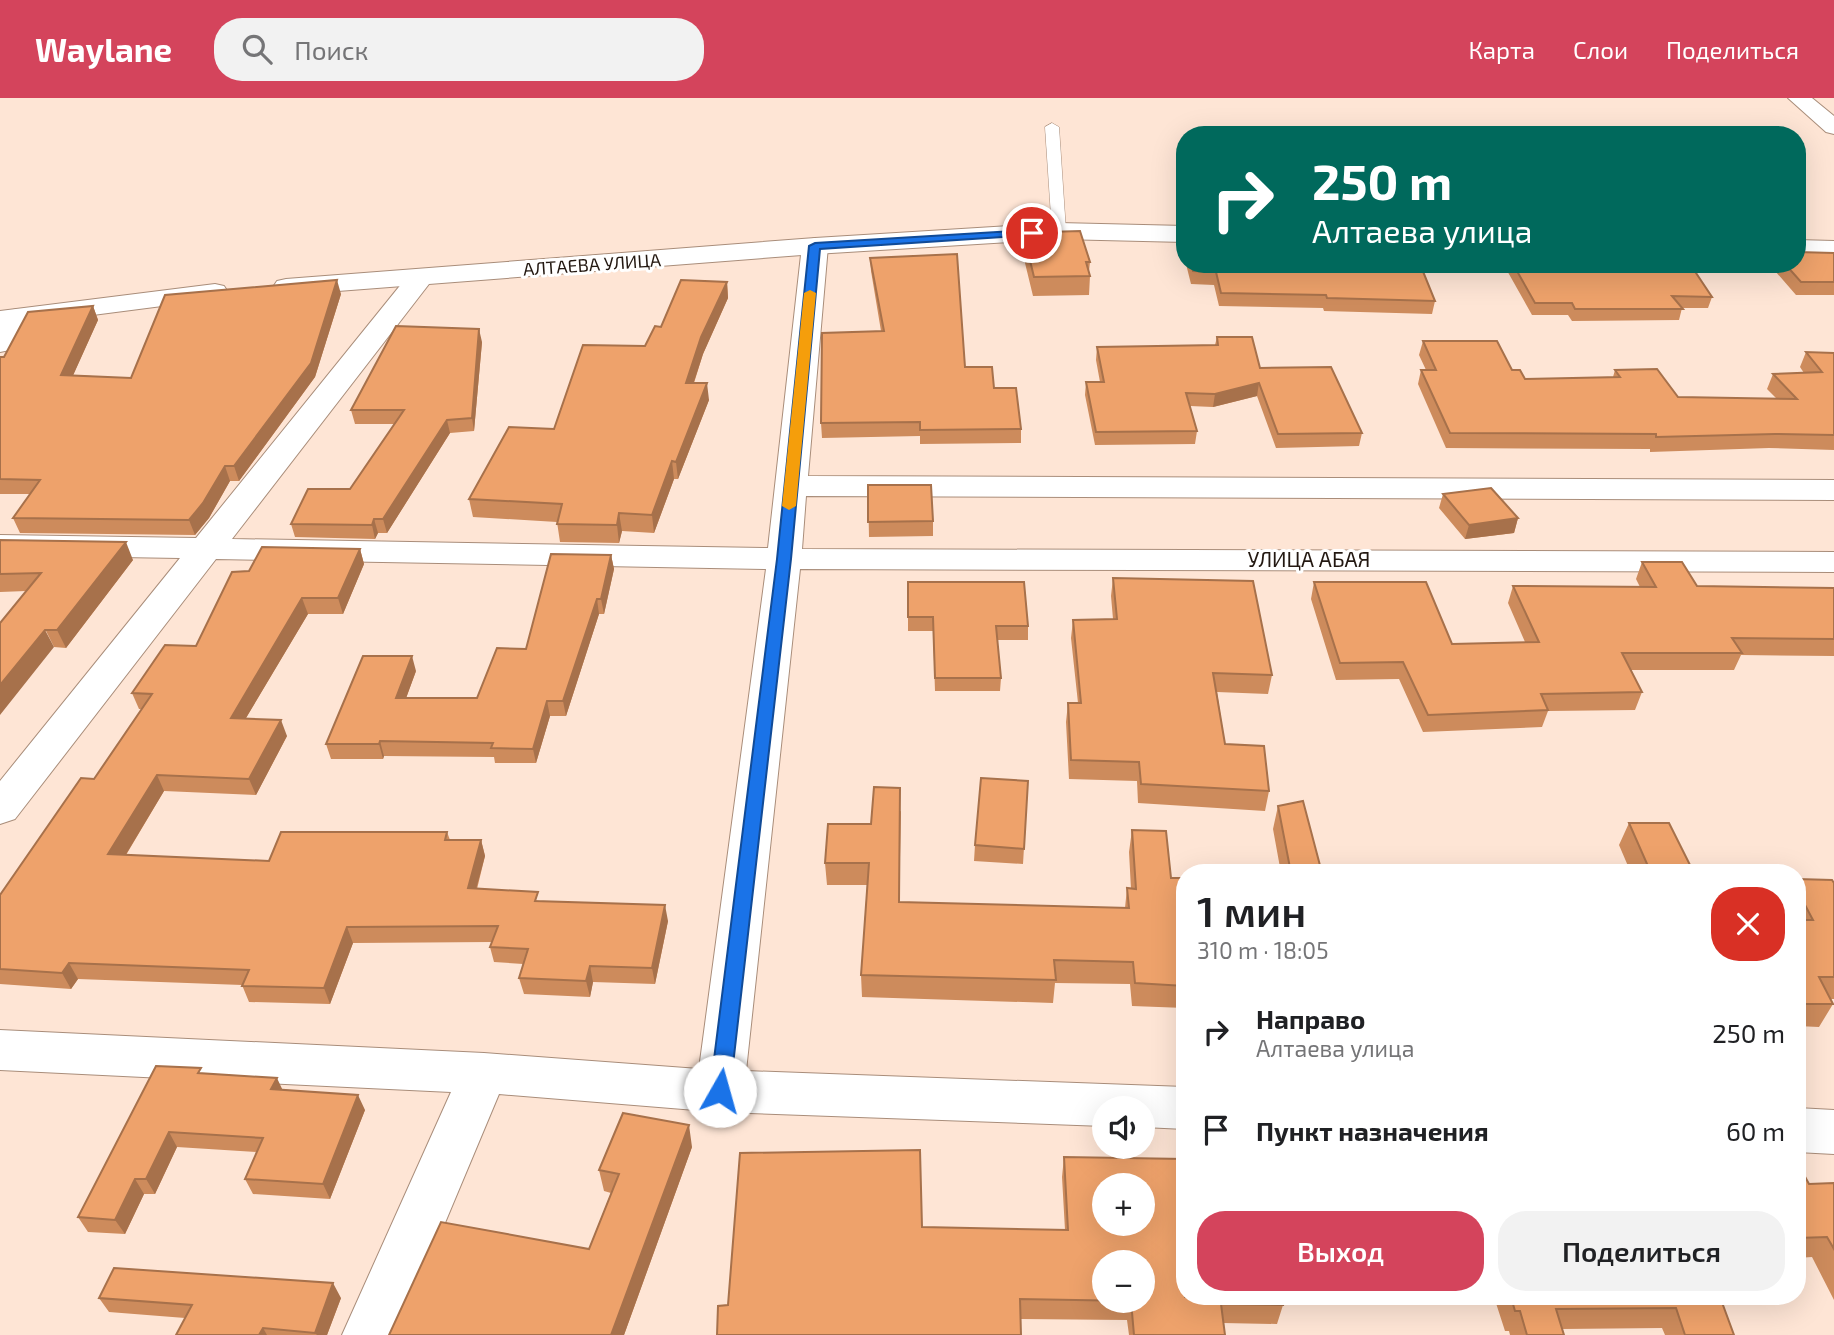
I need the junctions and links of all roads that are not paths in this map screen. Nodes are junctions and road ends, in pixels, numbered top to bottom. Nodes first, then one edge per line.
1 (1799, 98) edge
2 (1052, 127) dead end
3 (1834, 127) edge
4 (1059, 231) junction
5 (1176, 234) edge
6 (815, 246) junction
7 (1806, 248) edge
8 (1834, 249) edge
9 (420, 278) junction
10 (9, 318) edge
11 (0, 344) edge
12 (791, 486) junction
13 (1834, 490) edge
14 (0, 545) edge
15 (204, 550) junction
16 (784, 559) junction
17 (1834, 562) edge
18 (0, 809) edge
19 (0, 1050) edge
20 (484, 1073) junction
21 (720, 1091) junction
22 (1176, 1108) edge
23 (1806, 1130) edge
24 (1834, 1132) edge
25 (370, 1335) edge

1 - 3 street
2 - 4 lane
4 - 5 street, АЛТАЕВА УЛИЦА
4 - 6 street, АЛТАЕВА УЛИЦА
6 - 9 street, АЛТАЕВА УЛИЦА
6 - 12 street
7 - 8 street
9 - 10 street, АЛТАЕВА УЛИЦА
9 - 15 street
10 - 11 street
12 - 13 street
12 - 16 street
14 - 15 street, УЛИЦА АБАЯ
15 - 16 street, УЛИЦА АБАЯ
15 - 18 street
16 - 17 street, УЛИЦА АБАЯ
16 - 21 street
19 - 20 street
20 - 21 street
20 - 25 street
21 - 22 street
23 - 24 street

